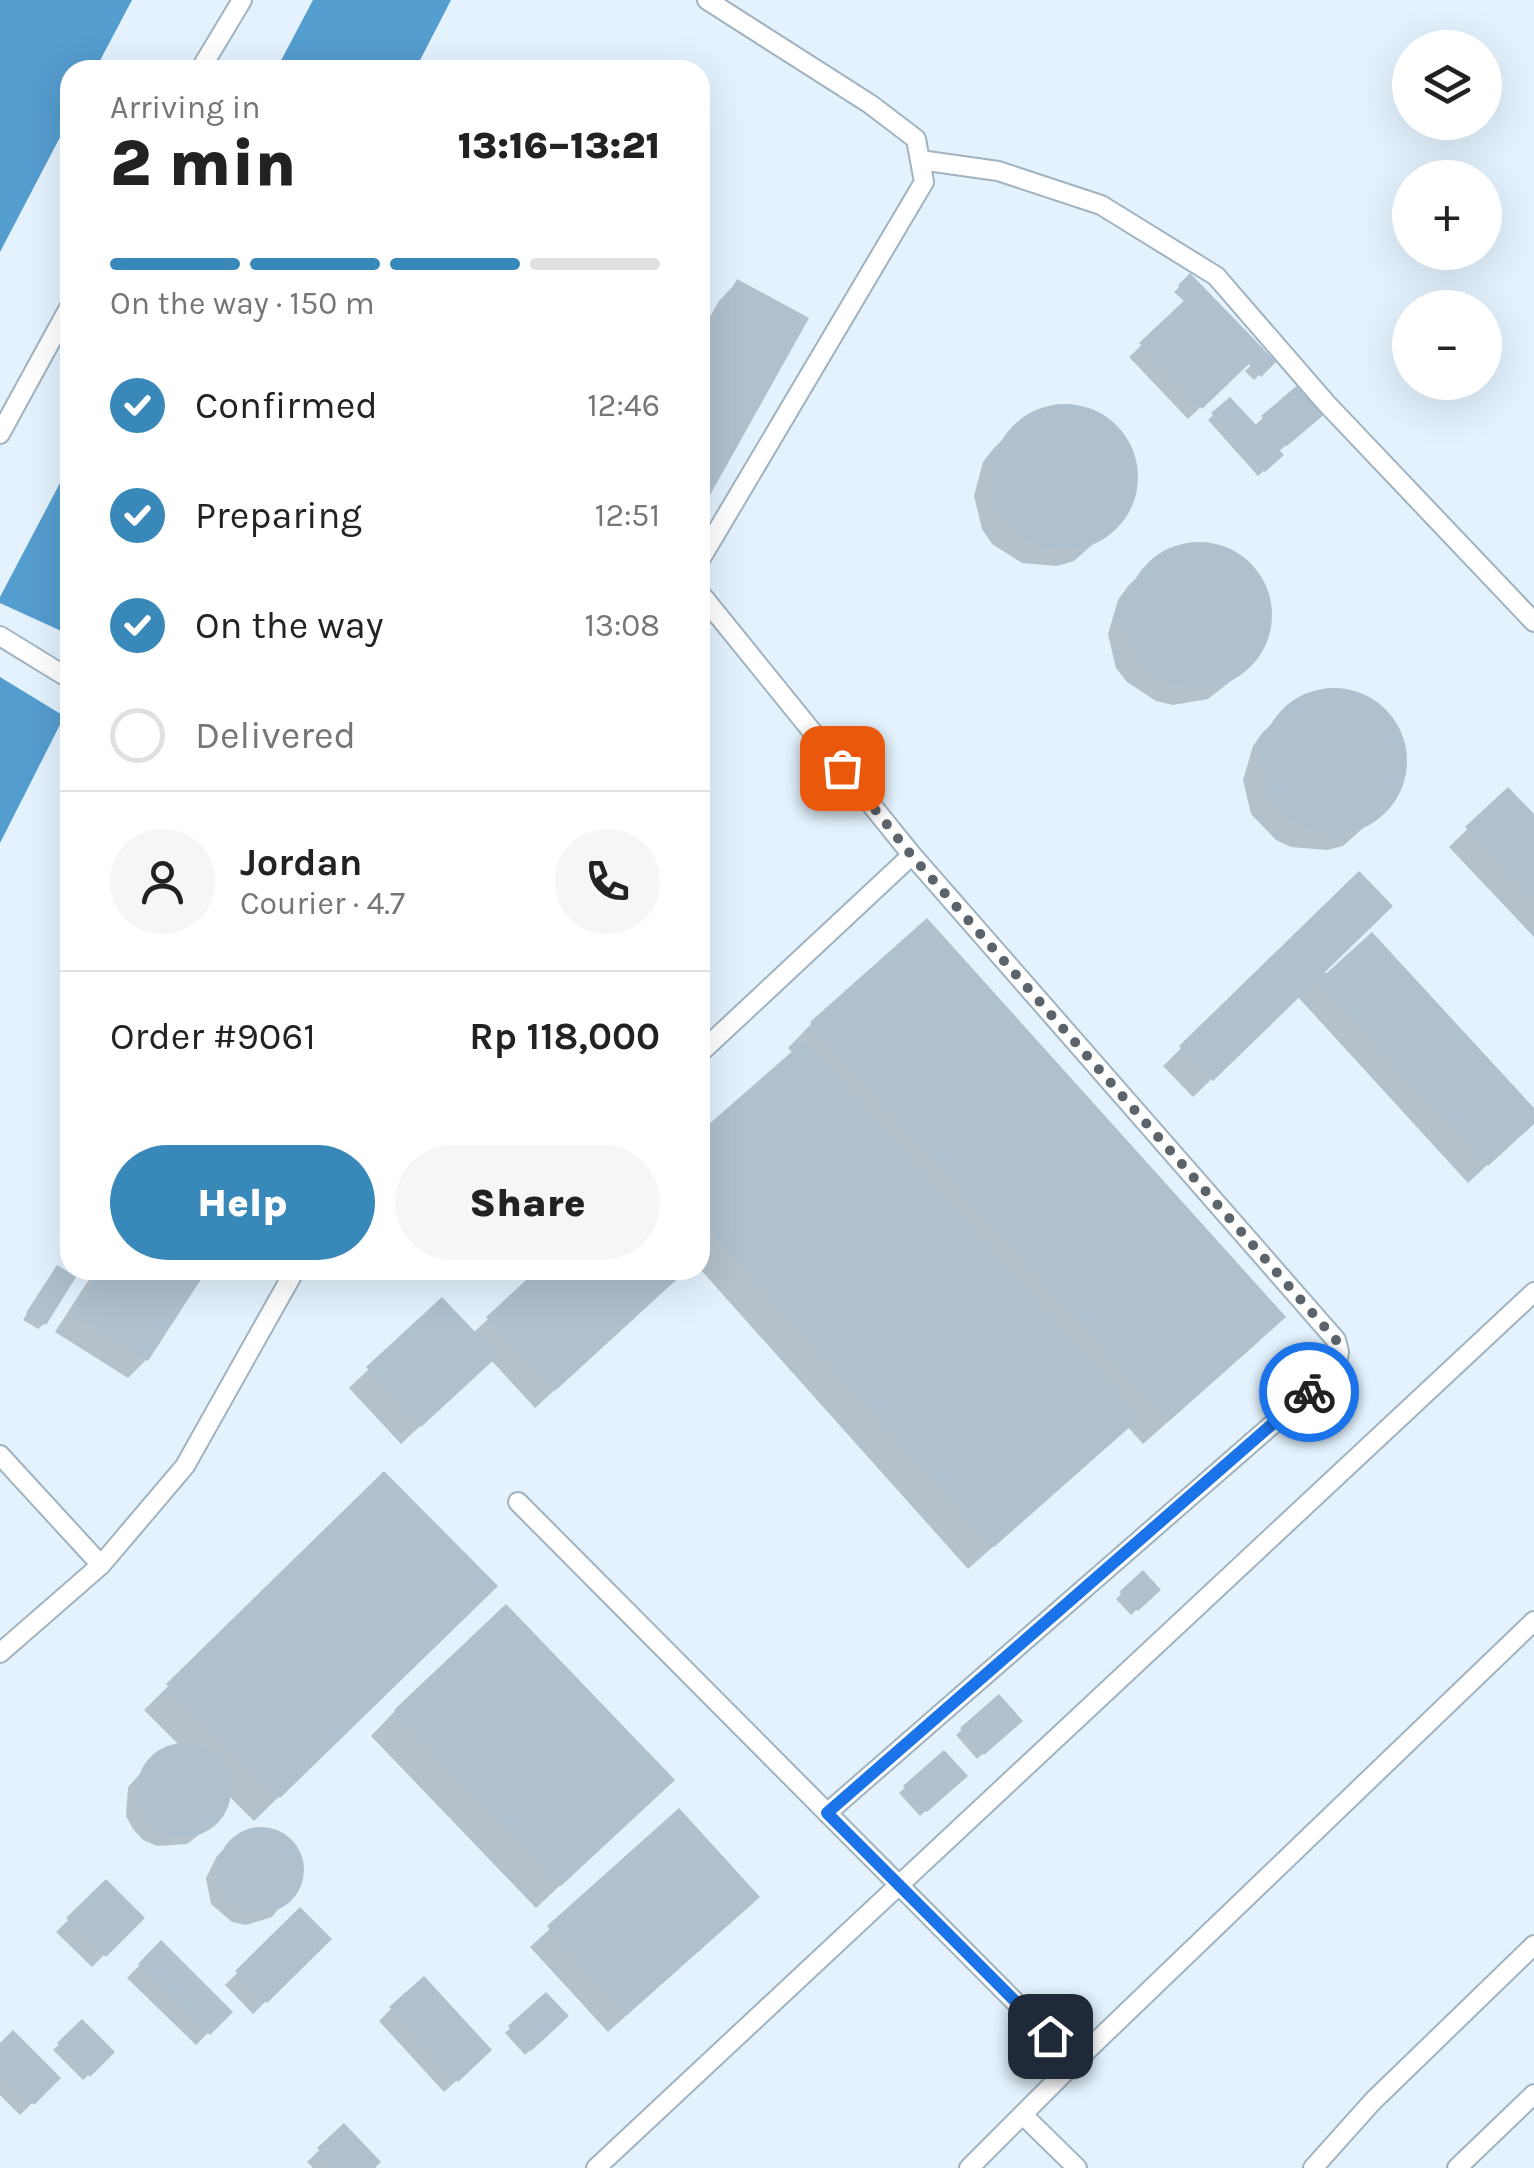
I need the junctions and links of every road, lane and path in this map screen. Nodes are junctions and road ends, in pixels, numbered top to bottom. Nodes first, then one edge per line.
1 (242, 0) edge
2 (708, 0) edge
3 (206, 60) edge
4 (920, 160) junction
5 (60, 324) edge
6 (0, 434) edge
7 (710, 543) edge
8 (710, 605) edge
9 (1534, 622) edge
10 (0, 636) edge
11 (60, 673) edge
12 (912, 856) junction
13 (710, 1043) edge
14 (289, 1280) edge
15 (1534, 1292) edge
16 (0, 1456) edge
17 (518, 1502) dead end
18 (101, 1565) junction
19 (1534, 1621) edge
20 (0, 1653) edge
21 (827, 1813) junction
22 (899, 1886) junction
23 (1534, 1945) edge
24 (1075, 2062) junction
25 (1534, 2094) edge
26 (1024, 2116) junction
27 (596, 2168) edge
28 (969, 2168) edge
29 (1078, 2168) edge
30 (1313, 2168) edge
31 (1457, 2168) edge

1 - 3 lane
2 - 4 lane
4 - 7 lane
4 - 9 lane
5 - 6 lane
8 - 12 lane
10 - 11 lane
12 - 13 lane
12 - 21 lane
14 - 18 lane
15 - 22 lane
16 - 18 lane
17 - 21 lane
18 - 20 lane
19 - 24 lane
21 - 22 lane
22 - 24 lane
22 - 27 lane
23 - 30 lane
24 - 26 lane
25 - 31 lane
26 - 28 lane
26 - 29 lane

